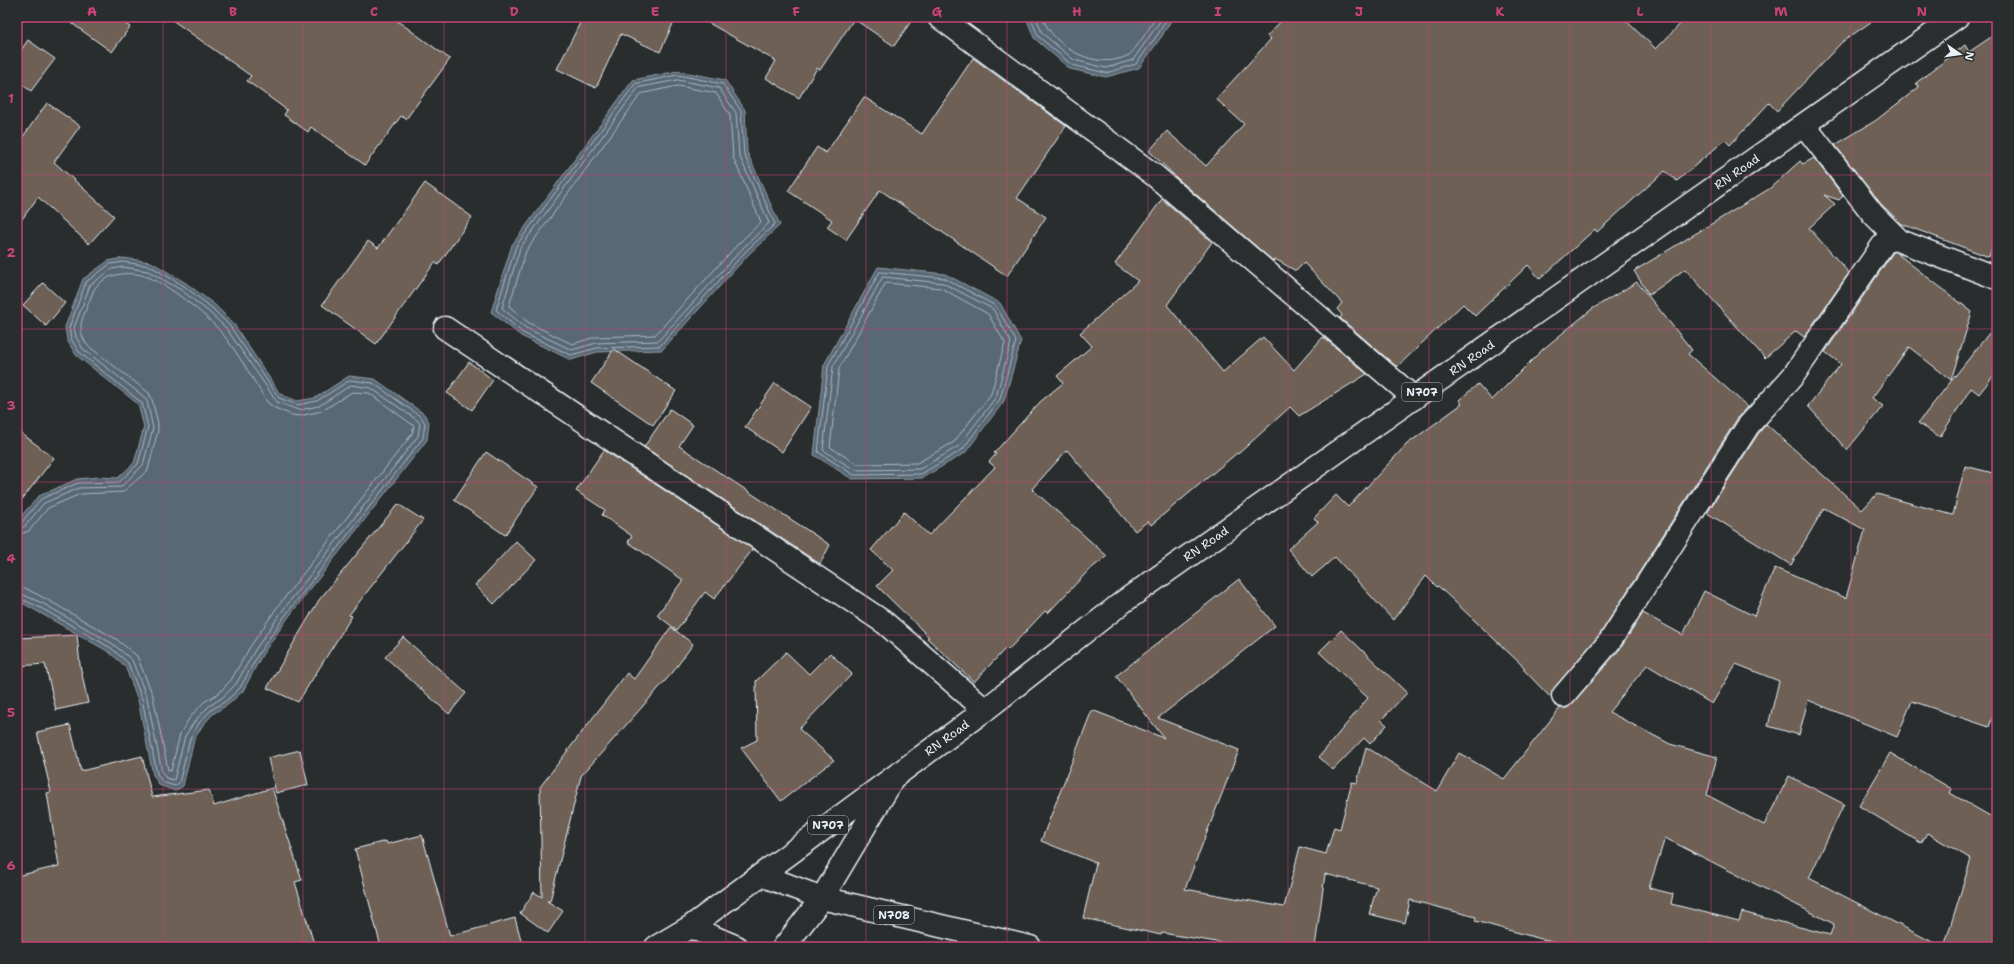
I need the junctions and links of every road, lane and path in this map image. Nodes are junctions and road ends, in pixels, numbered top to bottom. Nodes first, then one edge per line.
1 (939, 17) edge
2 (1957, 17) edge
3 (1804, 125) junction
4 (1892, 233) junction
5 (1997, 278) edge
6 (445, 328) dead end
7 (1414, 398) junction
8 (1563, 696) dead end
9 (985, 710) junction
10 (894, 776) junction
11 (761, 875) junction
12 (822, 898) junction
13 (690, 927) junction
14 (656, 947) edge
15 (736, 947) edge
16 (784, 947) edge
17 (1030, 947) edge

1 - 7 main road
2 - 3 main road, RN Road / N707
3 - 4 main road
3 - 7 main road, RN Road / N707
4 - 5 main road
4 - 8 main road
6 - 9 main road
7 - 9 main road, RN Road / N707
9 - 10 main road, RN Road / N707
10 - 11 main road, RN Road / N707
10 - 12 main road, RN Road / N707
11 - 12 main road, N708
11 - 13 main road, N707
12 - 16 main road, N707
12 - 17 main road, N708
13 - 14 main road, N707
13 - 15 main road

